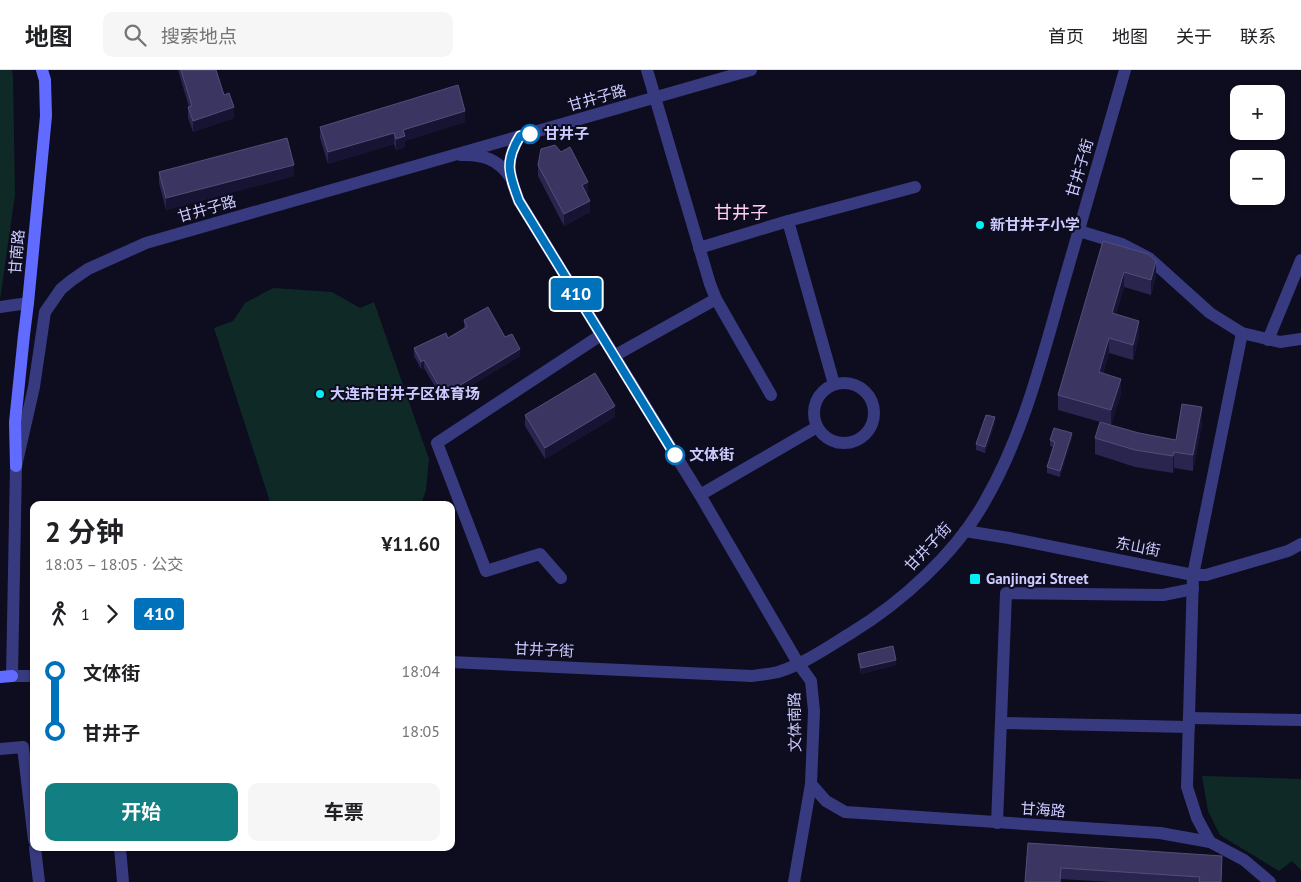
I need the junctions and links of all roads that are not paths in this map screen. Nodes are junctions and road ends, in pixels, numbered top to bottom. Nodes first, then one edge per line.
1 (42, 70) edge
2 (647, 70) edge
3 (750, 70) edge
4 (1125, 70) edge
5 (655, 98) junction
6 (520, 136) junction
7 (454, 155) junction
8 (510, 177) junction
9 (915, 187) dead end
10 (788, 221) junction
11 (1078, 231) junction
12 (699, 248) junction
13 (1301, 260) edge
14 (716, 299) junction
15 (28, 304) junction
16 (0, 307) edge
17 (1242, 333) junction
18 (601, 336) junction
19 (1301, 339) edge
20 (1268, 340) junction
21 (614, 356) junction
22 (834, 384) junction
23 (771, 395) dead end
24 (817, 427) junction
25 (16, 466) junction
26 (700, 495) junction
27 (965, 531) junction
28 (1301, 544) edge
29 (1193, 574) junction
30 (561, 578) dead end
31 (1193, 589) junction
32 (455, 662) edge
33 (798, 663) junction
34 (6, 676) edge
35 (30, 676) edge
36 (1301, 720) edge
37 (1189, 722) junction
38 (1001, 723) junction
39 (0, 750) edge
40 (811, 784) junction
41 (30, 806) edge
42 (997, 823) junction
43 (1210, 842) junction
44 (35, 851) edge
45 (120, 851) edge
46 (39, 882) edge
47 (123, 882) edge
48 (794, 882) edge
49 (1270, 882) edge

1 - 15 main road, 甘南路
2 - 5 street
3 - 5 street, 甘井子路
4 - 11 street, 甘井子街
5 - 6 street, 甘井子路
5 - 12 street
6 - 7 street, 甘井子路
6 - 8 street
7 - 8 street
7 - 25 street, 甘井子路
8 - 18 street
9 - 10 street
10 - 12 street
10 - 22 street
11 - 17 street
11 - 27 street, 甘井子街
12 - 14 street
13 - 20 street
14 - 21 street
14 - 23 street
15 - 16 street
15 - 25 main road, 甘南路
17 - 20 street
17 - 29 street
18 - 21 street
18 - 30 street
19 - 20 street
21 - 26 street
22 - 24 street
22 - 24 street
24 - 26 street
25 - 34 street, 甘井子路
26 - 33 street
27 - 29 street, 东山街
27 - 33 street, 甘井子街
28 - 29 street, 东山街
29 - 31 street
31 - 37 street
31 - 38 street
32 - 33 street, 甘井子街
33 - 40 street, 文体南路
34 - 35 street
36 - 37 street
37 - 38 street
37 - 43 street
38 - 42 street
39 - 41 street
40 - 42 street, 甘海路
40 - 48 street, 文体南路
42 - 43 street, 甘海路
43 - 49 street, 甘海路
44 - 46 street
45 - 47 street

